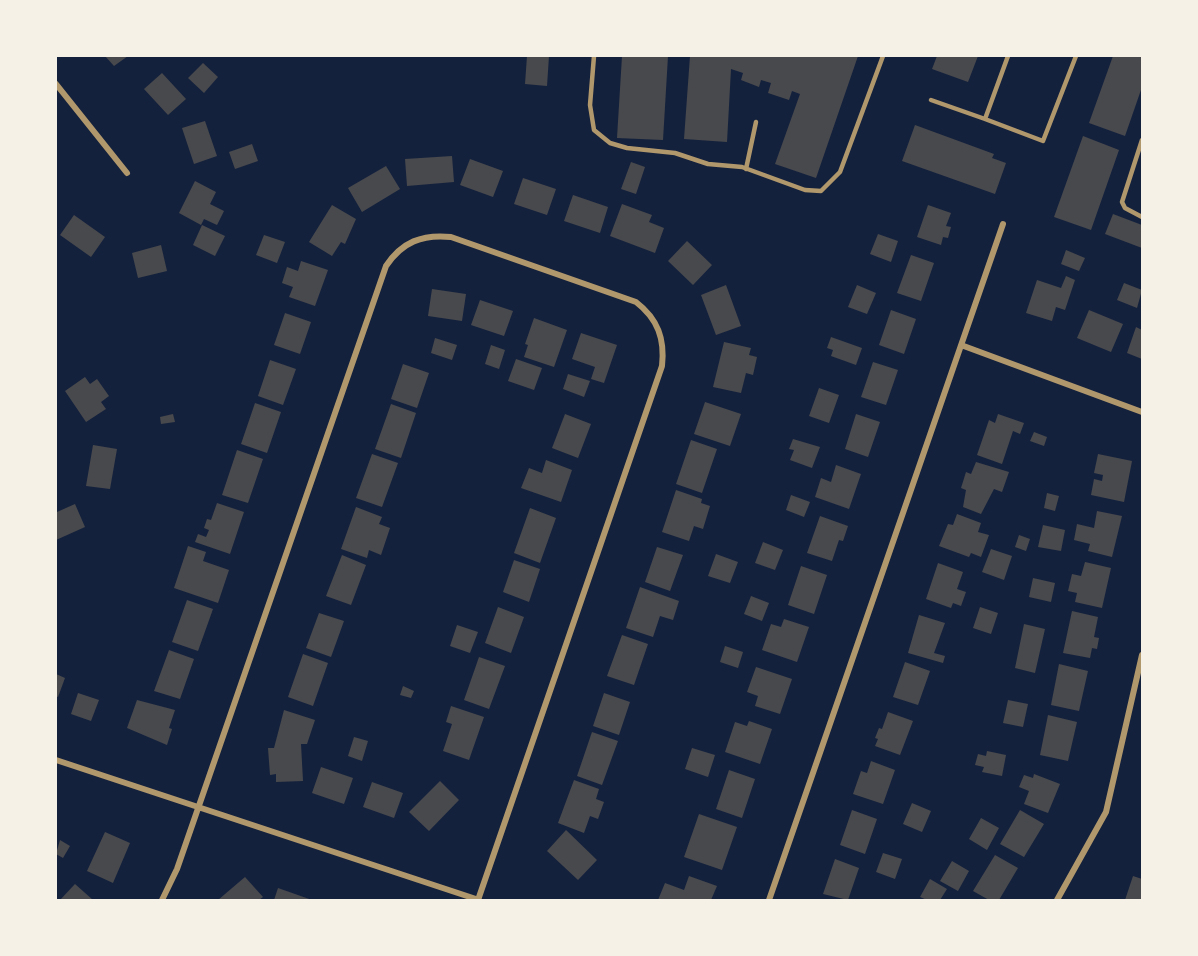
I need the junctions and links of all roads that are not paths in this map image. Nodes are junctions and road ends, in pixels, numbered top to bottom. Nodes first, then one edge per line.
1 (594, 56) edge
2 (883, 56) edge
3 (1008, 56) edge
4 (1076, 56) edge
5 (56, 84) edge
6 (931, 100) dead end
7 (985, 119) junction
8 (756, 122) dead end
9 (1143, 140) edge
10 (746, 169) junction
11 (127, 173) dead end
12 (1143, 217) edge
13 (1003, 224) dead end
14 (961, 345) junction
15 (1143, 412) edge
16 (1143, 655) edge
17 (56, 760) edge
18 (197, 807) junction
19 (162, 900) edge
20 (478, 900) edge
21 (769, 900) edge
22 (1057, 900) edge

1 - 10 lane
2 - 10 lane
3 - 7 lane
4 - 7 lane
5 - 11 street
6 - 7 lane
8 - 10 lane
9 - 12 lane
13 - 14 street
14 - 15 street
14 - 21 street
16 - 22 street
17 - 18 street
18 - 19 street
18 - 20 street
18 - 20 street

